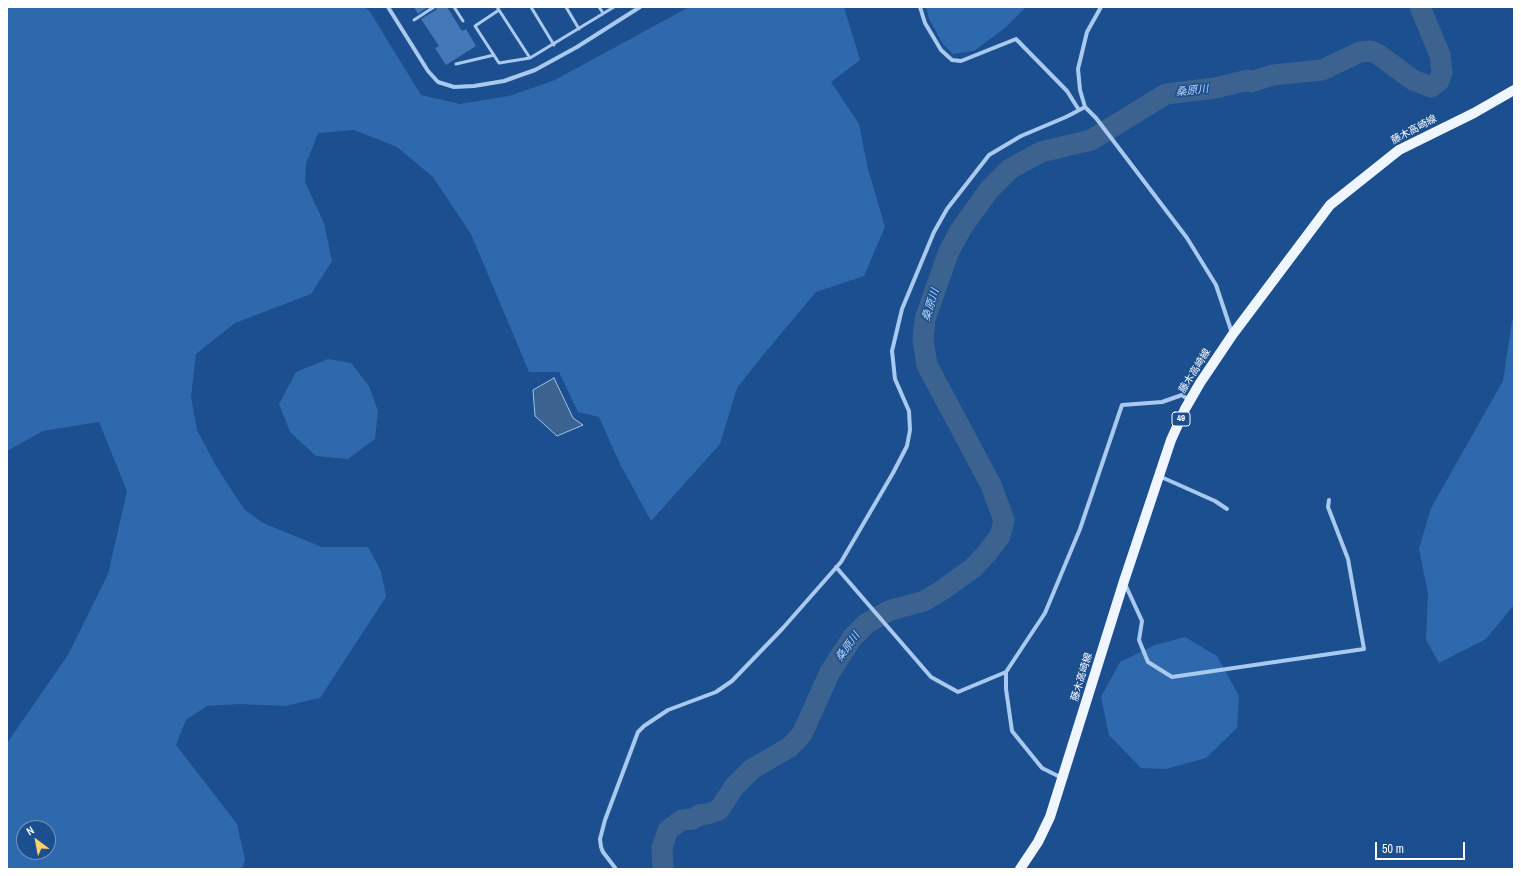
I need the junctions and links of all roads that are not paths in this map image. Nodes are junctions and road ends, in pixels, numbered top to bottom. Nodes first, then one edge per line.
1 (388, 7) edge
2 (434, 7) edge
3 (454, 7) edge
4 (531, 7) edge
5 (566, 7) edge
6 (599, 7) edge
7 (614, 7) edge
8 (640, 7) edge
9 (920, 7) edge
10 (1101, 7) edge
11 (498, 9) edge
12 (603, 13) junction
13 (414, 20) dead end
14 (463, 21) dead end
15 (579, 29) junction
16 (554, 45) junction
17 (494, 55) junction
18 (530, 58) junction
19 (456, 64) dead end
20 (1514, 90) edge
21 (1085, 107) junction
22 (1079, 110) junction
23 (1233, 334) junction
24 (1190, 401) junction
25 (1159, 476) junction
26 (1329, 500) dead end
27 (1227, 509) dead end
28 (836, 567) junction
29 (1124, 581) junction
30 (1006, 672) junction
31 (1062, 778) junction
32 (616, 869) edge
33 (1020, 869) edge

1 - 8 street
2 - 13 lane
3 - 14 lane
4 - 16 lane
5 - 15 lane
6 - 12 lane
7 - 12 lane
9 - 22 street
10 - 21 street
11 - 17 lane
11 - 18 lane
12 - 15 lane
15 - 16 lane
16 - 18 lane
17 - 18 lane
17 - 19 lane
20 - 23 main road, 藤木高崎線 / 49
21 - 22 street
21 - 23 street
22 - 28 street
23 - 24 main road, 藤木高崎線 / 49
24 - 25 main road, 藤木高崎線 / 49
24 - 30 street
25 - 27 street
25 - 29 main road, 藤木高崎線 / 49
26 - 29 street
28 - 30 street
28 - 32 street
29 - 31 main road, 藤木高崎線 / 49
30 - 31 street
31 - 33 main road, 藤木高崎線 / 49

